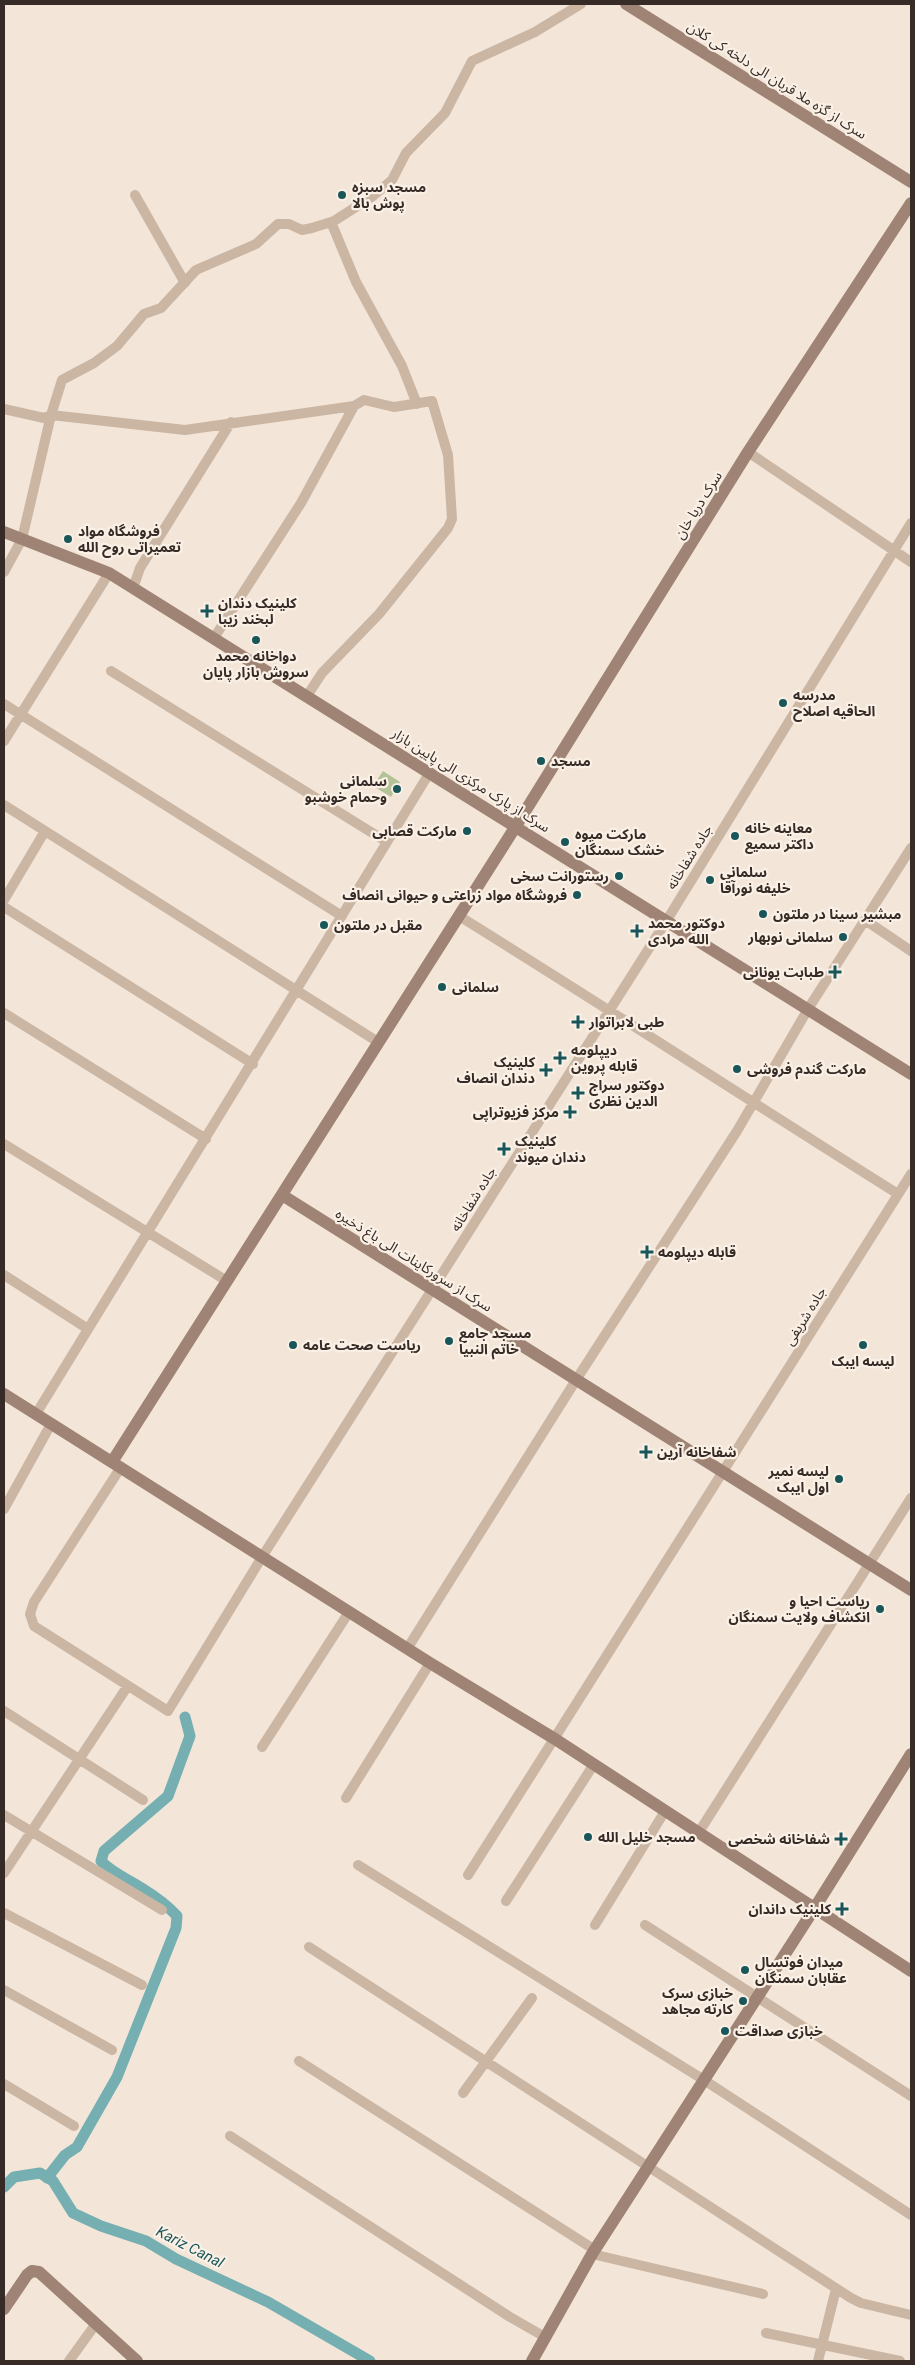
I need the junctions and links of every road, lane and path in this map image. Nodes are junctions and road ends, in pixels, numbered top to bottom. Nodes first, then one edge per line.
1 (581, 4) edge
2 (626, 4) edge
3 (911, 182) edge
4 (135, 194) dead end
5 (911, 203) edge
6 (330, 222) junction
7 (185, 283) junction
8 (417, 404) junction
9 (354, 406) junction
10 (4, 409) edge
11 (51, 416) junction
12 (231, 422) junction
13 (748, 452) junction
14 (911, 523) edge
15 (4, 532) edge
16 (22, 538) junction
17 (894, 552) junction
18 (911, 562) edge
19 (4, 572) edge
20 (109, 573) junction
21 (133, 588) junction
22 (214, 638) junction
23 (111, 671) dead end
24 (307, 696) junction
25 (4, 704) edge
26 (20, 714) junction
27 (4, 740) edge
28 (430, 772) junction
29 (4, 805) edge
30 (516, 826) junction
31 (45, 831) junction
32 (387, 842) junction
33 (911, 848) edge
34 (4, 900) edge
35 (4, 907) edge
36 (342, 916) junction
37 (459, 916) junction
38 (666, 920) junction
39 (865, 920) junction
40 (911, 951) edge
41 (296, 991) junction
42 (610, 1009) junction
43 (808, 1009) junction
44 (4, 1013) edge
45 (378, 1042) junction
46 (253, 1064) junction
47 (911, 1074) edge
48 (753, 1104) junction
49 (206, 1139) junction
50 (4, 1144) edge
51 (911, 1174) edge
52 (898, 1194) junction
53 (282, 1195) junction
54 (146, 1232) junction
55 (4, 1274) edge
56 (227, 1281) junction
57 (432, 1289) junction
58 (88, 1328) junction
59 (576, 1380) junction
60 (4, 1394) edge
61 (36, 1414) junction
62 (51, 1424) junction
63 (116, 1464) junction
64 (724, 1472) junction
65 (911, 1498) edge
66 (4, 1509) edge
67 (262, 1557) junction
68 (870, 1564) junction
69 (911, 1590) edge
70 (349, 1612) junction
71 (407, 1649) junction
72 (430, 1663) junction
73 (127, 1687) junction
74 (4, 1711) edge
75 (555, 1739) junction
76 (262, 1747) dead end
77 (911, 1754) edge
78 (79, 1759) junction
79 (594, 1764) junction
80 (346, 1798) dead end
81 (142, 1800) dead end
82 (665, 1811) junction
83 (4, 1815) edge
84 (30, 1831) junction
85 (698, 1832) junction
86 (358, 1865) dead end
87 (4, 1873) edge
88 (468, 1875) dead end
89 (506, 1901) dead end
90 (814, 1909) junction
91 (162, 1910) dead end
92 (4, 1913) edge
93 (595, 1925) dead end
94 (646, 1925) dead end
95 (309, 1947) dead end
96 (911, 1971) edge
97 (142, 1985) dead end
98 (4, 1990) edge
99 (532, 1998) dead end
100 (756, 1998) junction
101 (112, 2050) dead end
102 (486, 2060) junction
103 (299, 2061) dead end
104 (704, 2080) junction
105 (4, 2084) edge
106 (463, 2093) dead end
107 (911, 2096) edge
108 (74, 2126) dead end
109 (230, 2136) dead end
110 (648, 2166) junction
111 (911, 2215) edge
112 (593, 2252) junction
113 (836, 2289) junction
114 (763, 2294) dead end
115 (4, 2309) edge
116 (911, 2315) edge
117 (95, 2326) junction
118 (766, 2333) dead end
119 (545, 2337) junction
120 (822, 2344) junction
121 (70, 2361) edge
122 (137, 2361) edge
123 (532, 2361) edge
124 (818, 2361) edge
125 (900, 2361) edge

1 - 6 street
2 - 3 street, سرک از گزه ملا قربان الی دلخه کی کلان
4 - 7 street
5 - 13 street, سرک دریا خان
6 - 7 street
6 - 8 street
7 - 11 street
8 - 9 street
8 - 24 street
9 - 12 street
9 - 22 street
10 - 11 street
11 - 12 street
11 - 16 street
12 - 21 street
13 - 17 street
13 - 30 street, سرک دریا خان
14 - 17 street, جاده شفاخانه
15 - 16 street, سرک از پارک مرکزی الی پایین بازار
16 - 19 street
16 - 20 street, سرک از پارک مرکزی الی پایین بازار
17 - 18 street
17 - 38 street, جاده شفاخانه
20 - 21 street, سرک از پارک مرکزی الی پایین بازار
20 - 26 street
21 - 22 street, سرک از پارک مرکزی الی پایین بازار
22 - 24 street, سرک از پارک مرکزی الی پایین بازار
23 - 32 street
24 - 28 street, سرک از پارک مرکزی الی پایین بازار
25 - 26 street
26 - 27 street
26 - 36 street
28 - 30 street, سرک از پارک مرکزی الی پایین بازار
28 - 32 street
29 - 31 street
30 - 37 street, سرک دریا خان
30 - 38 street, سرک از پارک مرکزی الی پایین بازار
31 - 34 street
31 - 41 street
32 - 36 street
33 - 39 street
35 - 46 street
36 - 41 street
37 - 42 street
37 - 45 street, سرک دریا خان
38 - 42 street, جاده شفاخانه
38 - 43 street, سرک از پارک مرکزی الی پایین بازار
39 - 40 street
39 - 43 street
41 - 45 street
41 - 46 street
42 - 48 street
42 - 57 street, جاده شفاخانه
43 - 47 street, سرک از پارک مرکزی الی پایین بازار
43 - 48 street
44 - 49 street
45 - 53 street, سرک دریا خان
46 - 49 street
48 - 52 street
48 - 59 street
49 - 54 street
50 - 54 street
51 - 52 street, جاده شریفی
52 - 64 street, جاده شریفی
53 - 56 street, سرک دریا خان
53 - 57 street, سرک از سرورکاینات الی باغ ذخیره
54 - 56 street
54 - 58 street
55 - 58 street
56 - 63 street, سرک دریا خان
57 - 59 street, سرک از سرورکاینات الی باغ ذخیره
57 - 67 street, جاده شفاخانه
58 - 61 street
59 - 64 street, سرک از سرورکاینات الی باغ ذخیره
59 - 71 street
60 - 61 street
61 - 62 street
62 - 63 street
62 - 66 street
63 - 67 street
63 - 73 street
64 - 68 street, سرک از سرورکاینات الی باغ ذخیره
64 - 75 street, جاده شریفی
65 - 68 street
67 - 70 street
67 - 73 street, جاده شفاخانه
68 - 69 street, سرک از سرورکاینات الی باغ ذخیره
68 - 85 street
70 - 71 street
70 - 76 street
71 - 72 street
72 - 75 street
72 - 80 street
73 - 78 street
74 - 78 street
75 - 79 street
75 - 88 street, جاده شریفی
77 - 90 street
78 - 81 street
78 - 84 street
79 - 82 street
79 - 89 street
82 - 85 street
82 - 93 street
83 - 84 street
84 - 87 street
84 - 91 street
85 - 90 street
86 - 104 street
90 - 96 street
90 - 100 street
92 - 97 street
94 - 100 street
95 - 102 street
98 - 101 street
99 - 102 street
100 - 104 street
100 - 107 street
102 - 106 street
102 - 110 street
103 - 112 street
104 - 110 street
104 - 111 street
105 - 108 street
109 - 119 street
110 - 112 street
110 - 113 street
112 - 114 street
112 - 119 street
113 - 116 street
113 - 120 street
115 - 117 street
117 - 121 street
117 - 122 street
118 - 120 street
119 - 123 street
120 - 124 street
120 - 125 street

